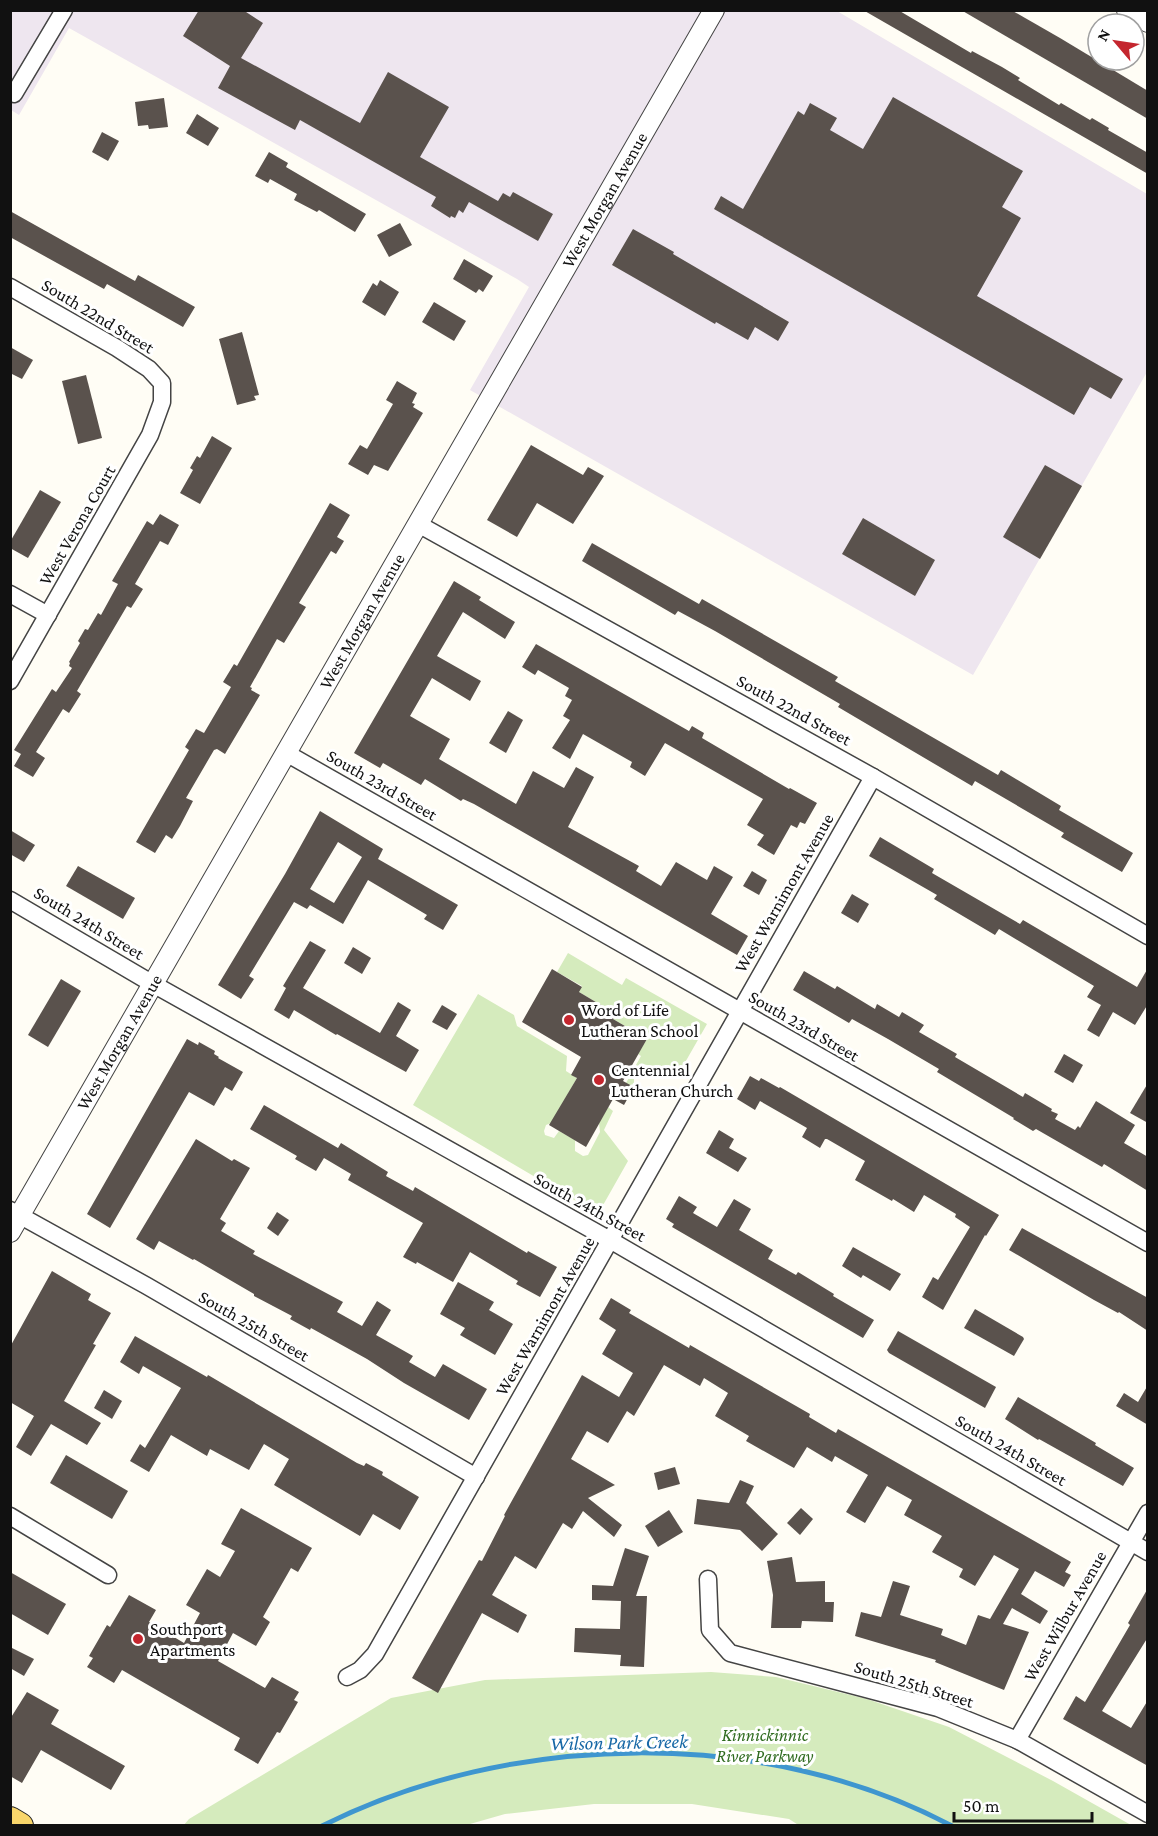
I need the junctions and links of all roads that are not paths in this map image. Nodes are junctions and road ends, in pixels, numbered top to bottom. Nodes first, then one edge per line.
1 (64, 10) edge
2 (714, 10) edge
3 (1127, 10) edge
4 (1148, 22) edge
5 (14, 94) dead end
6 (10, 287) edge
7 (162, 383) joint
8 (418, 524) junction
9 (10, 594) edge
10 (48, 615) junction
11 (10, 681) edge
12 (286, 753) junction
13 (873, 777) junction
14 (10, 900) edge
15 (1148, 936) edge
16 (153, 984) junction
17 (739, 1011) junction
18 (14, 1219) edge
19 (610, 1240) junction
20 (1148, 1243) edge
21 (476, 1477) junction
22 (1148, 1513) edge
23 (10, 1516) edge
24 (1130, 1542) junction
25 (1148, 1552) edge
26 (108, 1575) dead end
27 (708, 1580) dead end
28 (346, 1677) dead end
29 (1017, 1740) junction
30 (1148, 1815) edge
31 (10, 1820) edge
32 (20, 1826) edge

1 - 5 street
2 - 8 street, West Morgan Avenue
3 - 4 street
6 - 7 street, South 22nd Street
7 - 10 street, West Verona Court
8 - 12 street, West Morgan Avenue
8 - 13 street, South 22nd Street
9 - 10 street
10 - 11 street, West Verona Court
12 - 16 street, West Morgan Avenue
12 - 17 street, South 23rd Street
13 - 15 street, South 22nd Street
13 - 17 street, West Warnimont Avenue
14 - 16 street, South 24th Street
16 - 18 street, West Morgan Avenue
16 - 19 street, South 24th Street
17 - 19 street, West Warnimont Avenue
17 - 20 street, South 23rd Street
18 - 21 street, South 25th Street
19 - 21 street, West Warnimont Avenue
19 - 24 street, South 24th Street
21 - 28 street, West Warnimont Avenue
22 - 24 street, West Wilbur Avenue
23 - 26 street
24 - 25 street, South 24th Street
24 - 29 street, West Wilbur Avenue
27 - 29 street, South 25th Street
29 - 30 street, South 25th Street
31 - 32 main road

